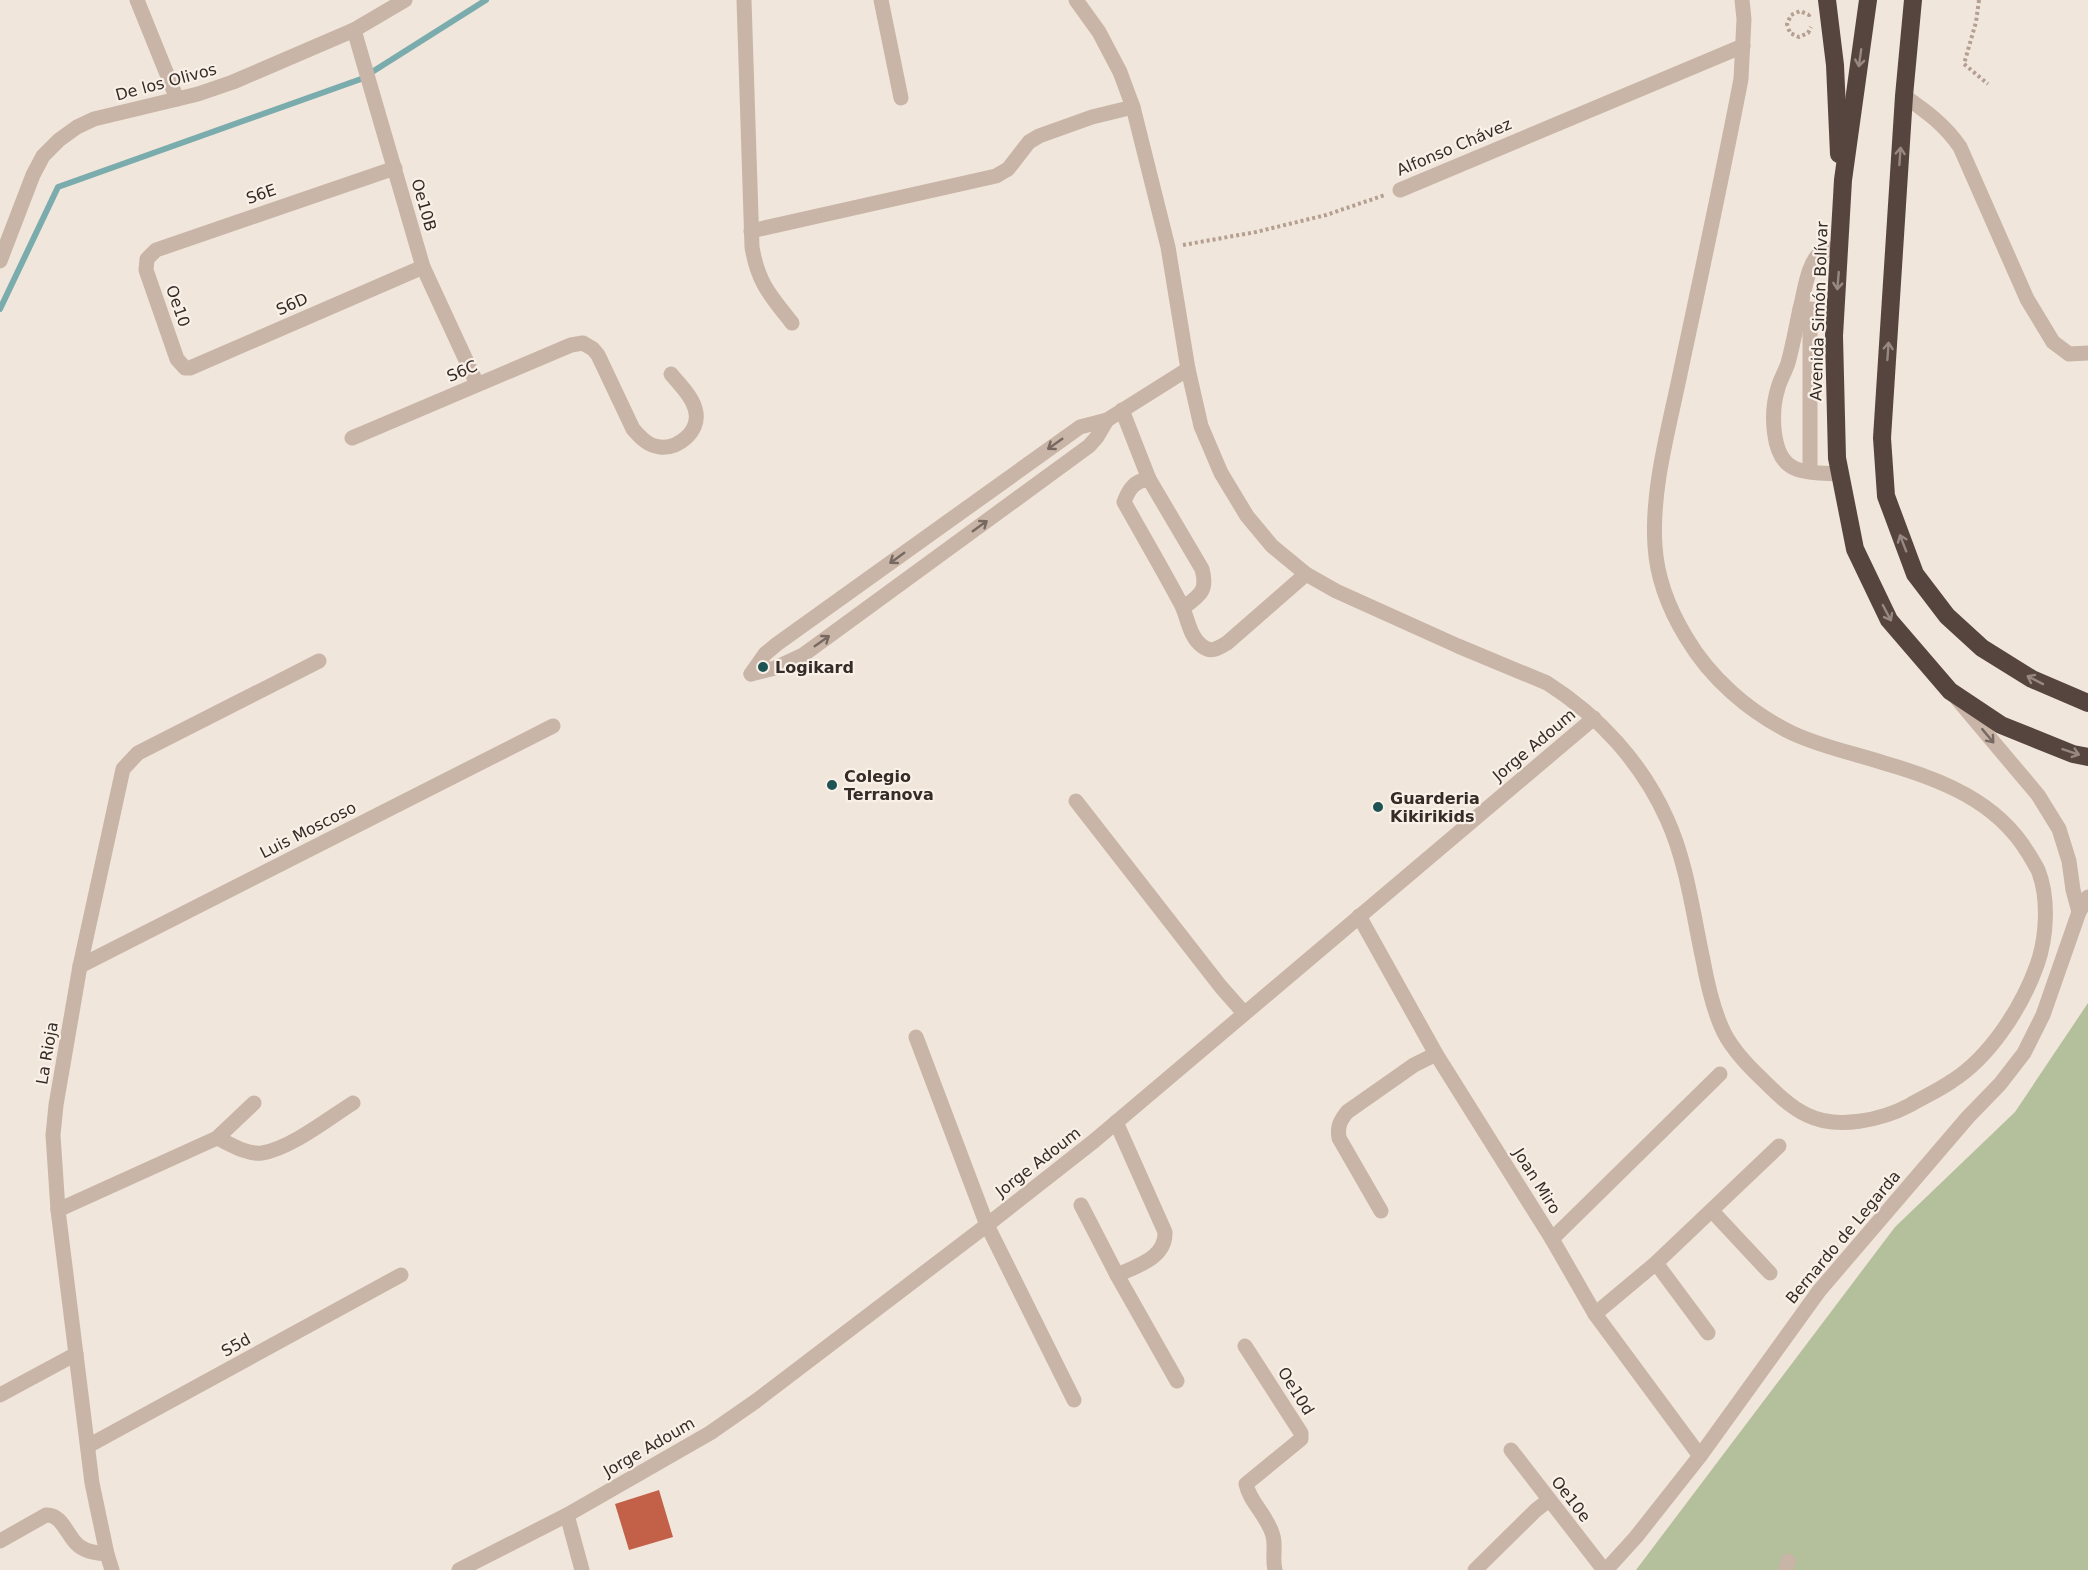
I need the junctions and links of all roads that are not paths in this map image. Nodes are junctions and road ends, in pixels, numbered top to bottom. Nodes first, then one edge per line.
1 (137, 0) edge
2 (405, 0) edge
3 (744, 0) edge
4 (881, 0) edge
5 (1076, 0) edge
6 (1742, 0) edge
7 (1827, 0) edge
8 (1868, 0) edge
9 (1913, 0) edge
10 (349, 32) junction
11 (1743, 46) junction
12 (1904, 96) junction
13 (901, 98) dead end
14 (177, 99) junction
15 (1133, 107) junction
16 (390, 169) junction
17 (1843, 180) junction
18 (1400, 190) road end
19 (751, 231) junction
20 (1840, 247) junction
21 (0, 261) edge
22 (145, 264) joint
23 (419, 268) junction
24 (1805, 309) junction
25 (1835, 310) junction
26 (792, 323) dead end
27 (2088, 352) edge
28 (177, 359) joint
29 (1188, 369) junction
30 (671, 374) dead end
31 (473, 386) junction
32 (1122, 410) junction
33 (1107, 420) junction
34 (352, 438) dead end
35 (1810, 471) junction
36 (1840, 474) junction
37 (1149, 479) junction
38 (938, 528) junction
39 (952, 547) junction
40 (1306, 574) junction
41 (1183, 608) junction
42 (319, 661) dead end
43 (1950, 691) junction
44 (2088, 703) edge
45 (1594, 718) junction
46 (553, 726) dead end
47 (2088, 757) edge
48 (1076, 801) dead end
49 (2088, 897) edge
50 (2079, 912) junction
51 (1359, 916) junction
52 (2041, 953) junction
53 (2063, 958) junction
54 (80, 966) junction
55 (1244, 1013) junction
56 (915, 1037) dead end
57 (1436, 1054) junction
58 (1720, 1074) dead end
59 (254, 1103) dead end
60 (353, 1103) dead end
61 (1116, 1122) junction
62 (217, 1138) junction
63 (1779, 1146) dead end
64 (1081, 1205) dead end
65 (58, 1210) junction
66 (1712, 1210) junction
67 (1381, 1211) dead end
68 (987, 1225) junction
69 (1552, 1239) junction
70 (1656, 1263) junction
71 (1770, 1273) dead end
72 (401, 1275) dead end
73 (1117, 1275) junction
74 (1595, 1314) junction
75 (1708, 1333) dead end
76 (1245, 1346) dead end
77 (75, 1354) junction
78 (1177, 1381) dead end
79 (0, 1395) edge
80 (1074, 1400) dead end
81 (88, 1446) junction
82 (1511, 1450) dead end
83 (1700, 1456) junction
84 (1549, 1500) junction
85 (567, 1515) junction
86 (0, 1540) edge
87 (107, 1554) junction
88 (112, 1570) edge
89 (459, 1570) edge
90 (582, 1570) edge
91 (1275, 1570) edge
92 (1475, 1570) edge
93 (1605, 1570) edge

1 - 14 street
2 - 10 street, De los Olivos
3 - 19 street
4 - 13 street
5 - 15 street
6 - 11 street
7 - 17 highway
8 -> 17 highway, Avenida Simón Bolívar
9 - 12 highway
10 - 14 street, De los Olivos
10 - 16 street, Oe10B
11 - 18 street, Alfonso Chávez
11 - 52 street
12 - 27 street
44 -> 12 highway
14 - 21 street, De los Olivos
15 - 19 street
15 - 29 street
16 - 22 street, S6E
16 - 23 street, Oe10B
17 - 20 highway, Avenida Simón Bolívar
19 - 26 street
20 - 24 street
20 -> 25 highway, Avenida Simón Bolívar
22 - 28 street, Oe10
23 - 28 street, S6D
23 - 31 street, Oe10B
24 - 25 street
24 - 35 street
24 - 35 street
25 - 36 highway, Avenida Simón Bolívar
29 - 32 street
29 - 40 street
30 - 31 street, S6C
31 - 34 street, S6C
32 - 33 street
32 - 37 street
33 -> 38 street
39 -> 33 street
35 - 36 street
36 -> 43 highway, Avenida Simón Bolívar
37 - 41 street
37 - 41 street
38 - 39 street
38 -> 39 street
40 - 41 street
40 - 45 street
42 - 54 street, La Rioja
43 -> 47 highway, Avenida Simón Bolívar
43 -> 50 street
45 - 51 street, Jorge Adoum
45 - 52 street
46 - 54 street, Luis Moscoso
48 - 55 street
49 - 50 street, Bernardo de Legarda
50 - 53 street, Bernardo de Legarda
51 - 55 street, Jorge Adoum
51 - 57 street, Joan Miro
52 - 53 street
53 - 83 street, Bernardo de Legarda
54 - 65 street, La Rioja
55 - 61 street, Jorge Adoum
56 - 68 street
57 - 67 street
57 - 69 street, Joan Miro
58 - 69 street
59 - 62 street
60 - 62 street
61 - 68 street, Jorge Adoum
61 - 73 street
62 - 65 street
63 - 66 street
64 - 73 street
65 - 77 street, La Rioja
66 - 70 street
66 - 71 street
68 - 80 street
68 - 85 street, Jorge Adoum
69 - 74 street, Joan Miro
70 - 74 street
70 - 75 street
72 - 81 street, S5d
73 - 78 street
74 - 83 street, Joan Miro
76 - 91 street, Oe10d
77 - 79 street
77 - 81 street, La Rioja
81 - 87 street, La Rioja
82 - 84 street, Oe10e
83 - 93 street, Bernardo de Legarda
84 - 92 street
84 - 93 street, Oe10e
85 - 89 street, Jorge Adoum
85 - 90 street
86 - 87 street
87 - 88 street, La Rioja

